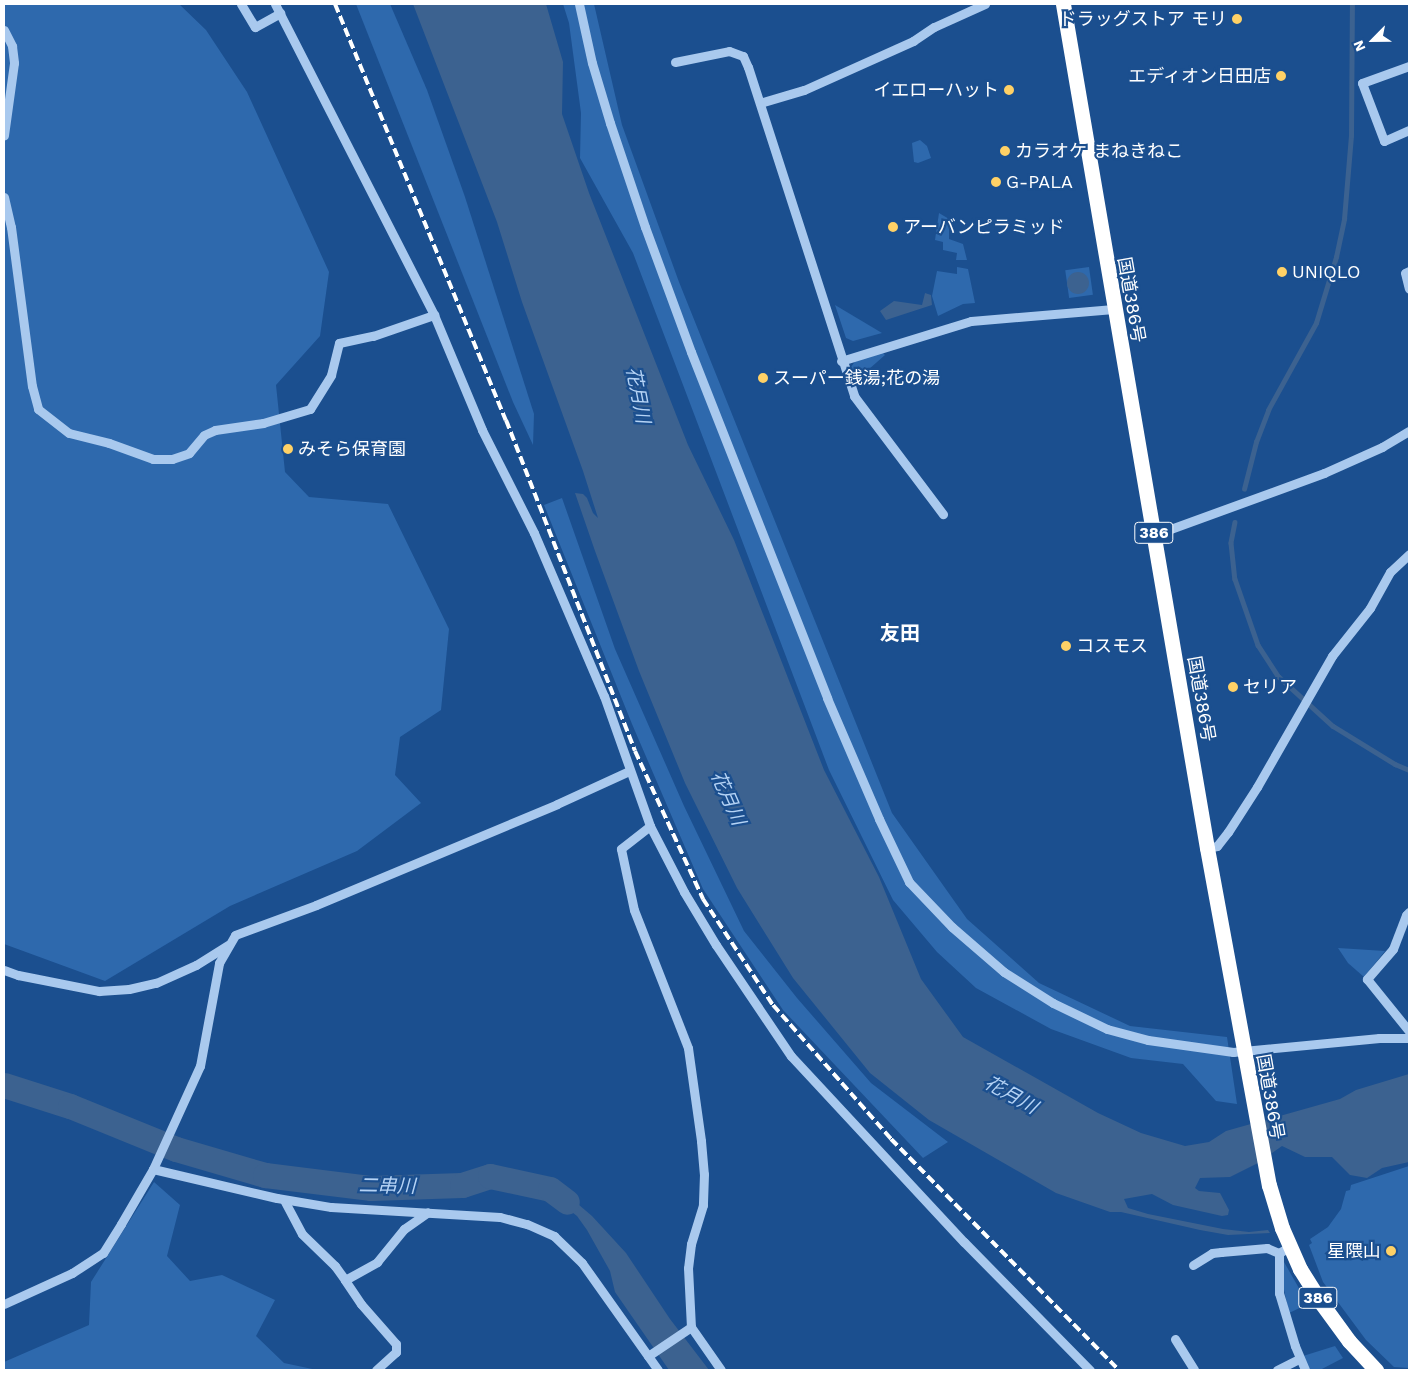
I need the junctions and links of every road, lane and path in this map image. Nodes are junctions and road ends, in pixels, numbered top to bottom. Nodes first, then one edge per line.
1 (241, 4) edge
2 (275, 4) edge
3 (579, 4) edge
4 (985, 4) edge
5 (1063, 4) edge
6 (280, 13) junction
7 (4, 30) edge
8 (675, 62) dead end
9 (1409, 66) edge
10 (760, 104) junction
11 (1409, 130) edge
12 (4, 135) edge
13 (4, 197) edge
14 (1409, 271) edge
15 (1409, 289) edge
16 (1113, 309) junction
17 (434, 315) junction
18 (842, 361) junction
19 (1409, 431) edge
20 (943, 514) dead end
21 (1154, 535) junction
22 (1409, 554) edge
23 (629, 770) junction
24 (650, 826) junction
25 (1207, 848) junction
26 (1409, 912) edge
27 (228, 944) junction
28 (4, 970) edge
29 (1409, 1031) edge
30 (1409, 1038) edge
31 (1244, 1057) junction
32 (153, 1169) junction
33 (284, 1200) junction
34 (428, 1212) junction
35 (1285, 1249) junction
36 (1192, 1265) dead end
37 (345, 1280) junction
38 (4, 1304) edge
39 (691, 1327) junction
40 (1175, 1339) dead end
41 (648, 1356) junction
42 (1299, 1359) junction
43 (376, 1370) edge
44 (658, 1370) edge
45 (721, 1370) edge
46 (1090, 1370) edge
47 (1194, 1370) edge
48 (1277, 1370) edge
49 (1305, 1370) edge
50 (1376, 1370) edge

1 - 6 street
2 - 6 street
3 - 31 street
4 - 10 street
5 - 16 highway, 国道386号 / 386
6 - 17 street
7 - 12 street
8 - 10 street
9 - 11 street
10 - 18 street
13 - 17 street
14 - 15 street
16 - 18 street
16 - 21 highway, 国道386号 / 386
17 - 23 street
18 - 20 street
19 - 21 street
21 - 25 highway, 国道386号 / 386
22 - 25 street
23 - 24 street
23 - 27 street
24 - 39 street
24 - 46 street
25 - 31 highway, 国道386号 / 386
26 - 29 street
27 - 28 street
27 - 32 street
30 - 31 street
31 - 35 highway, 国道386号 / 386
32 - 33 street
32 - 38 street
33 - 34 street
33 - 37 street
34 - 37 street
34 - 41 street
35 - 36 street
35 - 42 street
35 - 50 highway, 国道386号 / 386
37 - 43 street
39 - 41 street
39 - 45 street
40 - 47 street
41 - 44 street
42 - 48 street
42 - 49 street

